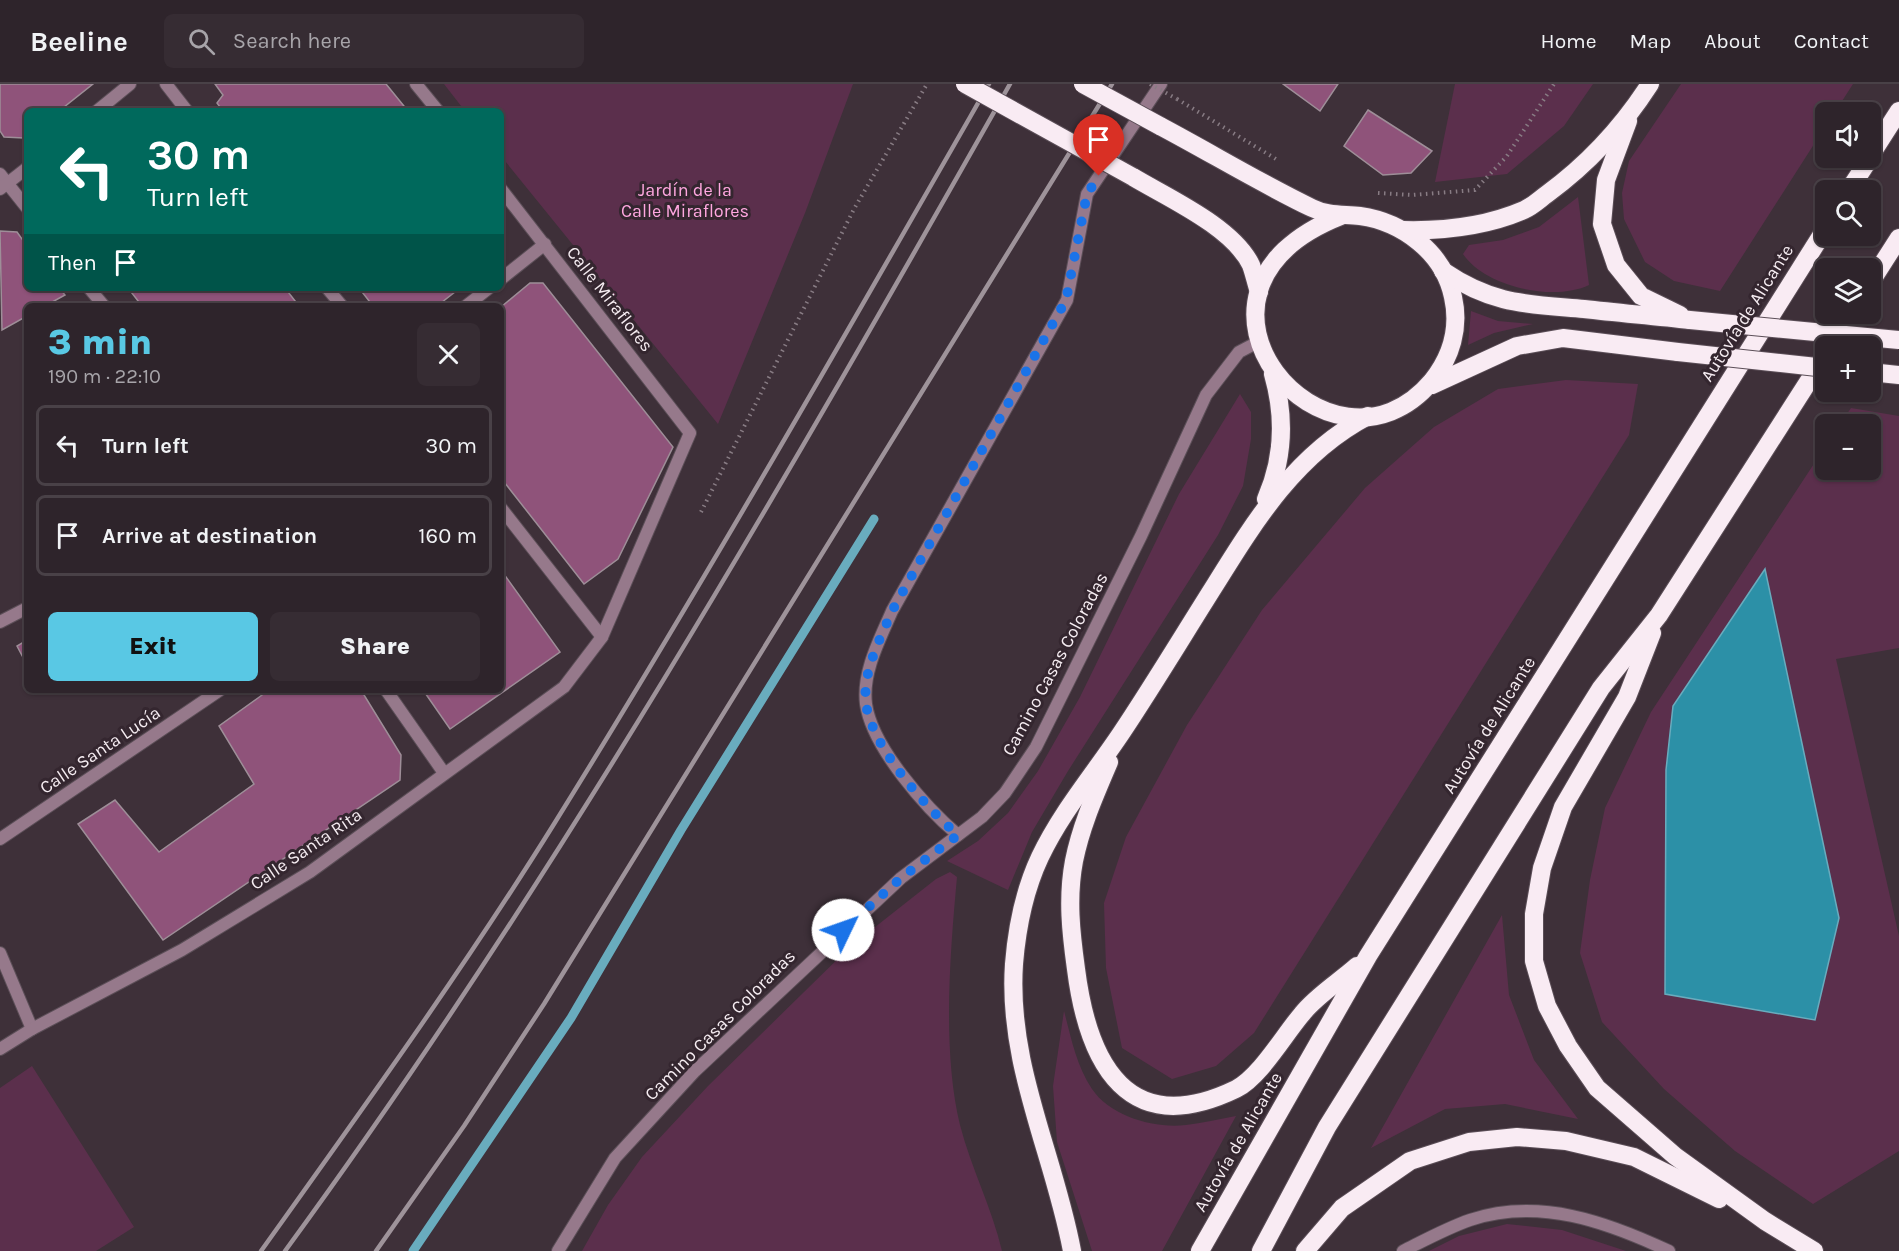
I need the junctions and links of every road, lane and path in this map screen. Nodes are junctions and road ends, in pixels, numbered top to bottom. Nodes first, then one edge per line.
1 (130, 84) edge
2 (165, 84) edge
3 (416, 84) edge
4 (927, 84) edge
5 (965, 84) edge
6 (1083, 84) edge
7 (1150, 84) edge
8 (1161, 84) edge
9 (1554, 84) edge
10 (1650, 84) edge
11 (101, 108) edge
12 (185, 108) edge
13 (436, 108) edge
14 (1899, 111) edge
15 (1631, 113) junction
16 (1881, 140) edge
17 (1284, 164) dead end
18 (24, 170) edge
19 (3, 182) edge
20 (1372, 192) dead end
21 (504, 193) edge
22 (24, 205) edge
23 (1341, 216) junction
24 (1403, 230) junction
25 (1899, 238) edge
26 (545, 244) junction
27 (1815, 245) edge
28 (1881, 266) edge
29 (1443, 271) junction
30 (504, 277) edge
31 (92, 291) edge
32 (330, 291) edge
33 (485, 291) edge
34 (1259, 292) junction
35 (102, 303) edge
36 (340, 303) edge
37 (470, 303) edge
38 (1690, 320) junction
39 (1899, 340) edge
40 (1258, 342) junction
41 (1271, 366) junction
42 (1815, 367) edge
43 (1815, 371) edge
44 (1881, 373) edge
45 (1899, 375) edge
46 (1425, 389) junction
47 (1368, 416) junction
48 (690, 433) joint
49 (504, 512) edge
50 (701, 512) dead end
51 (1257, 517) junction
52 (24, 610) edge
53 (1659, 615) junction
54 (0, 622) edge
55 (602, 637) junction
56 (216, 693) edge
57 (388, 693) edge
58 (1122, 733) junction
59 (444, 773) junction
60 (958, 835) junction
61 (0, 839) edge
62 (0, 953) edge
63 (1368, 956) junction
64 (32, 1029) junction
65 (0, 1049) edge
66 (1765, 1221) junction
67 (558, 1251) edge
68 (1072, 1251) edge
69 (1200, 1251) edge
70 (1261, 1251) edge
71 (1305, 1251) edge
72 (1403, 1251) edge
73 (1669, 1251) edge
74 (1814, 1251) edge

1 - 11 street
2 - 12 street
3 - 13 street
4 - 50 path
5 - 34 highway, bridge
6 - 23 highway, bridge
7 - 17 path, bridge
8 - 60 street
9 - 20 path
10 - 15 highway
14 - 16 highway
15 - 24 highway
15 - 38 highway
18 - 19 street
19 - 22 street
21 - 26 street, Calle Miraflores
23 - 24 highway
23 - 34 highway
24 - 29 highway
25 - 28 highway
26 - 30 street
26 - 48 street, Calle Miraflores
27 - 63 highway, Autovía de Alicante
29 - 38 highway
29 - 46 highway
31 - 35 street
32 - 36 street
33 - 37 street
34 - 40 highway
38 - 39 highway, bridge
40 - 41 highway
40 - 60 street, Camino Casas Coloradas
41 - 47 highway
41 - 51 highway
42 - 46 highway, bridge
43 - 53 highway
44 - 45 highway
46 - 47 highway
47 - 51 highway
48 - 55 street, Calle Santa Rita
49 - 55 street
51 - 58 highway
52 - 54 street
53 - 66 highway
53 - 70 highway
55 - 59 street, Calle Santa Rita
56 - 61 street, Calle Santa Lucía
57 - 59 street
58 - 63 highway
58 - 68 highway
59 - 64 street, Calle Santa Rita
60 - 67 street, Camino Casas Coloradas
62 - 64 street
63 - 69 highway, Autovía de Alicante
64 - 65 street, Calle Santa Rita
66 - 71 highway
66 - 74 highway
72 - 73 street

